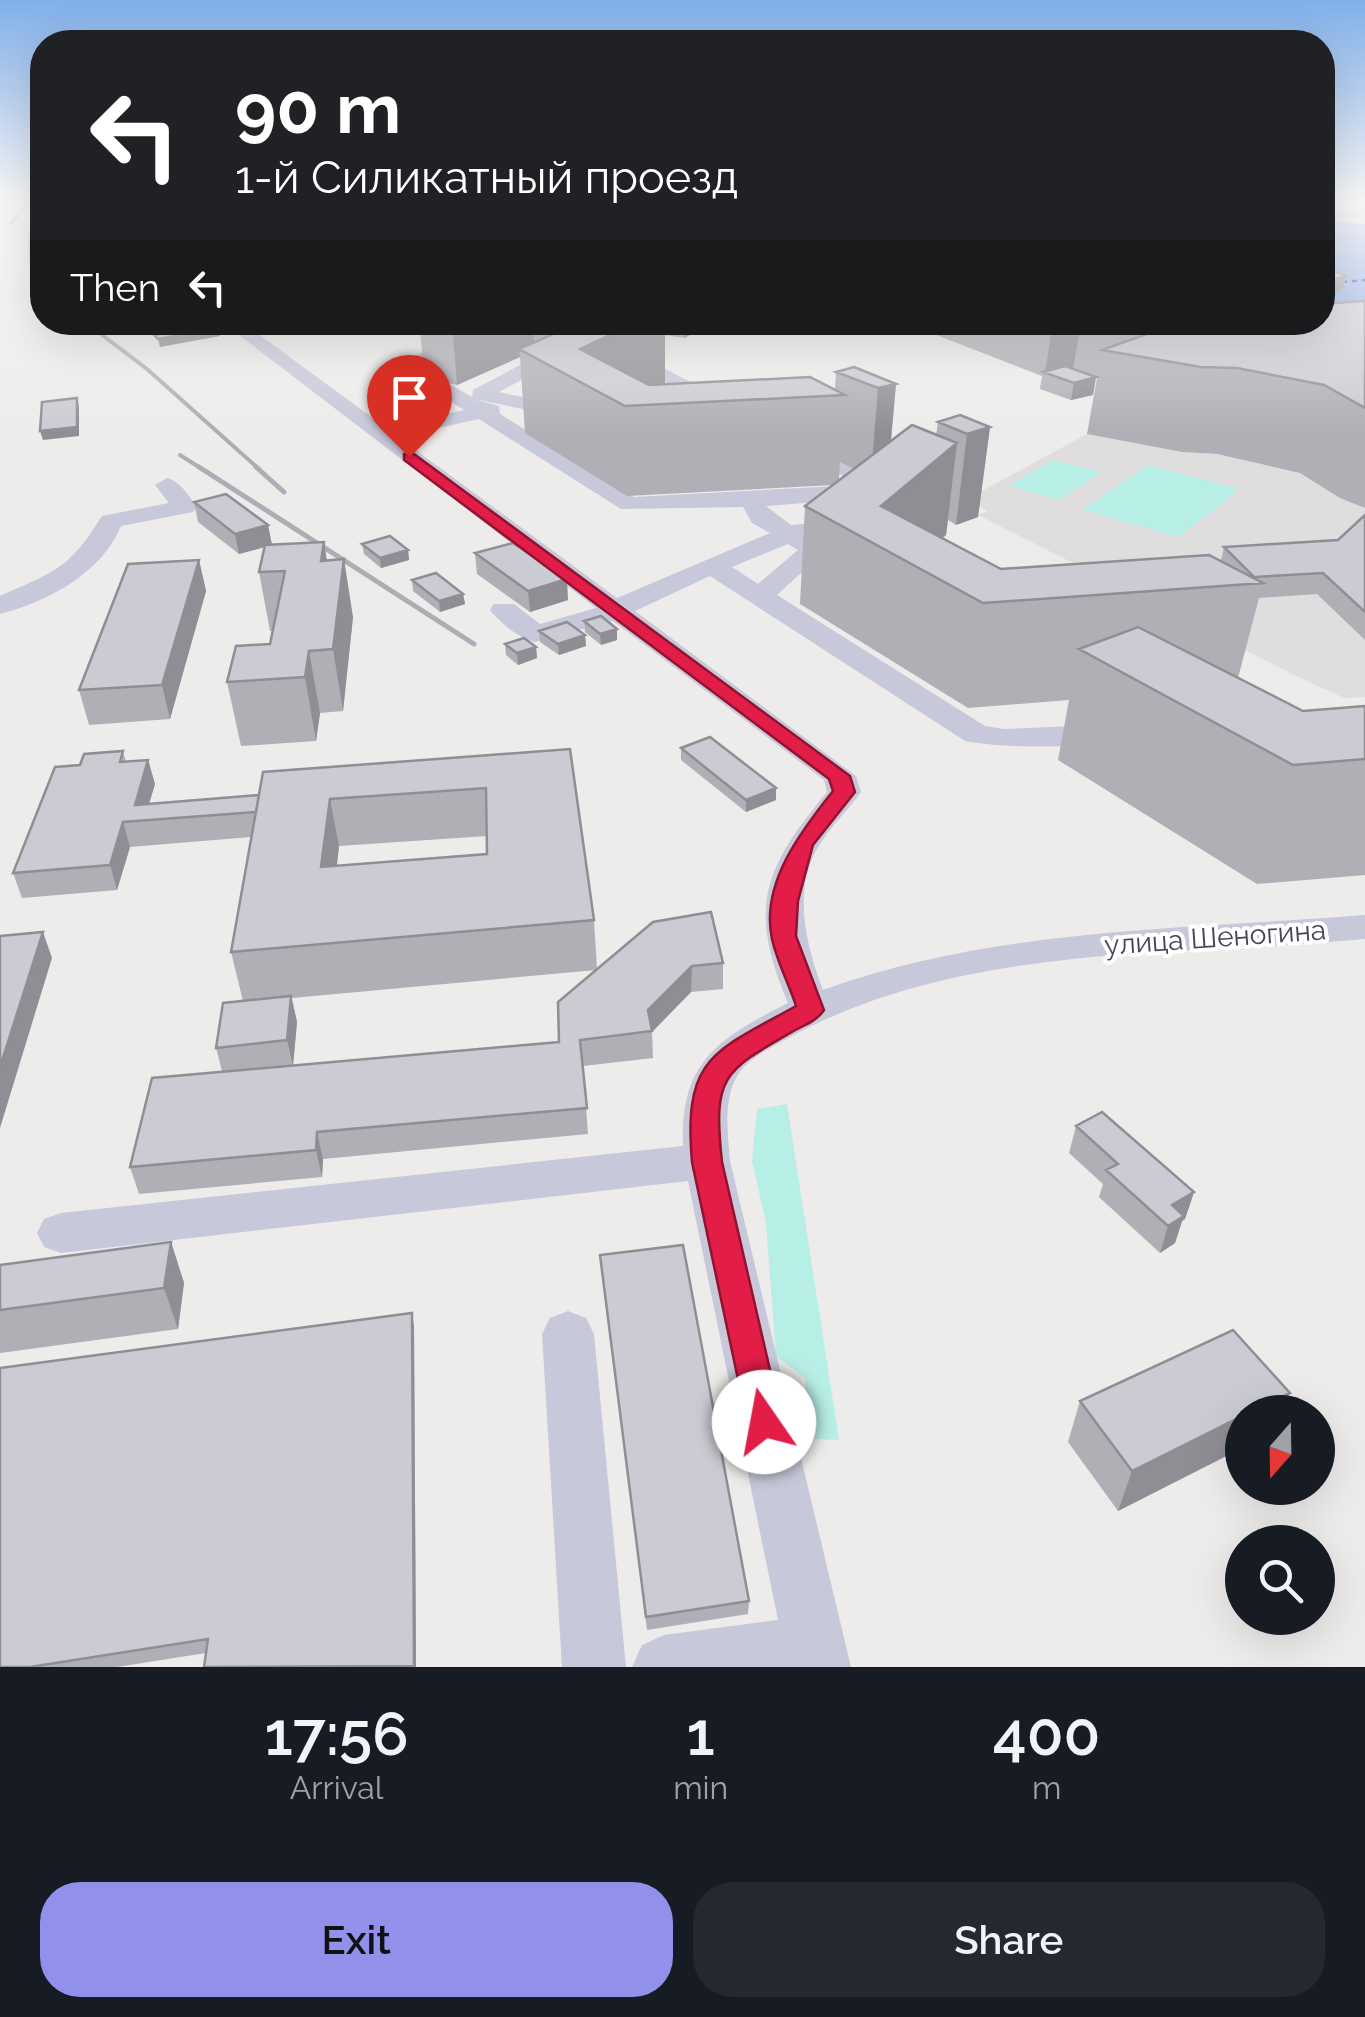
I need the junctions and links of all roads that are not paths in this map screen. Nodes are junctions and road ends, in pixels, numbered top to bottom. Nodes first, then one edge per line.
1 (236, 335) edge
2 (478, 335) edge
3 (585, 335) edge
4 (589, 337) junction
5 (636, 360) junction
6 (547, 384) edge
7 (693, 389) junction
8 (512, 402) junction
9 (663, 406) edge
10 (484, 412) junction
11 (751, 418) edge
12 (380, 435) junction
13 (785, 436) edge
14 (824, 455) junction
15 (772, 458) edge
16 (885, 483) edge
17 (167, 485) dead end
18 (751, 500) junction
19 (790, 534) junction
20 (714, 567) junction
21 (760, 596) junction
22 (0, 606) edge
23 (504, 610) dead end
24 (616, 611) junction
25 (1133, 729) edge
26 (1365, 927) edge
27 (811, 1010) junction
28 (707, 1162) junction
29 (61, 1233) dead end
30 (568, 1334) dead end
31 (816, 1656) edge
32 (594, 1667) edge
33 (664, 1667) edge

1 - 12 street
2 - 10 street
3 - 4 street
4 - 5 street
4 - 8 street
5 - 7 street
5 - 8 street
6 - 8 street
7 - 9 street
7 - 11 street
8 - 10 street
10 - 12 street
10 - 18 street
12 - 24 street
13 - 14 street
14 - 15 street
14 - 18 street
16 - 19 street
17 - 22 street
18 - 19 street
19 - 20 street
19 - 21 street
20 - 21 street
20 - 24 street
21 - 25 street
23 - 24 street
24 - 27 street
26 - 27 street, улица Шеногина
27 - 28 street, улица Шеногина
28 - 29 street
28 - 31 street, улица Шеногина
30 - 32 street
31 - 33 street

